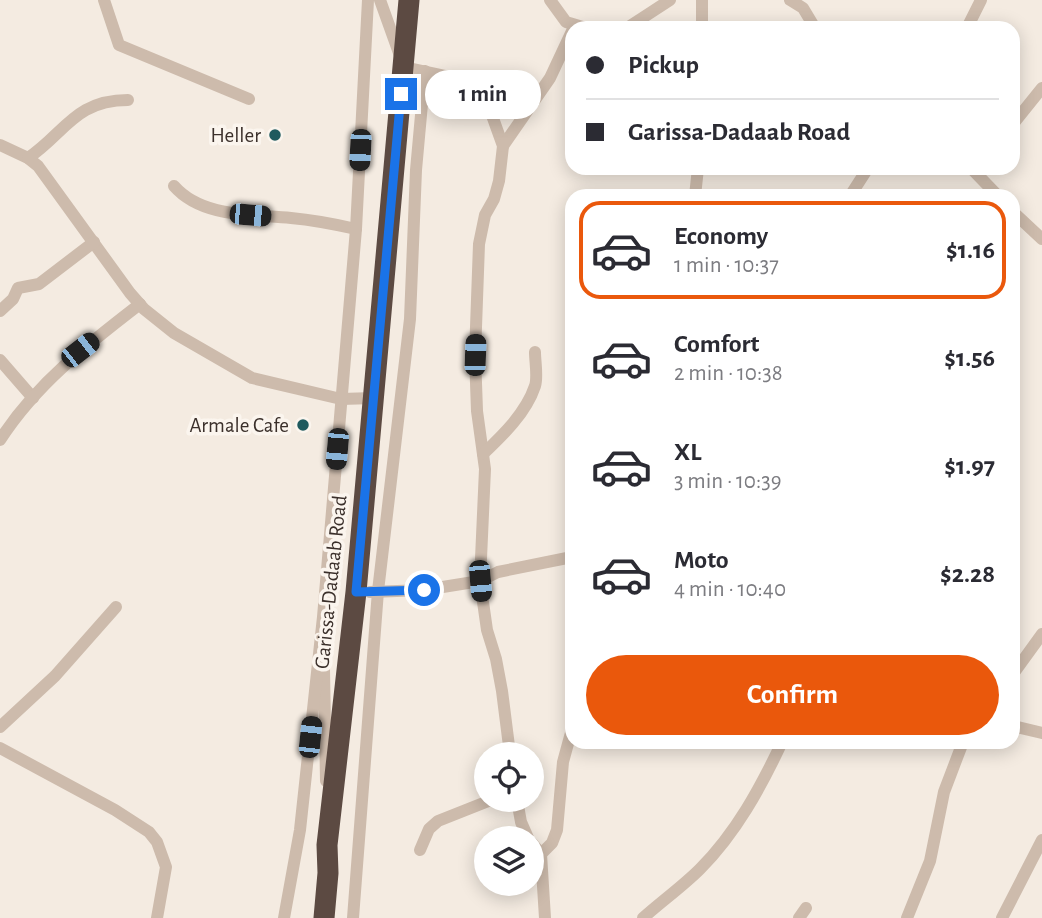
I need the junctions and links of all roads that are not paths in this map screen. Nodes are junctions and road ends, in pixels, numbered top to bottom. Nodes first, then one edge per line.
1 (104, 0) edge
2 (368, 0) edge
3 (380, 0) edge
4 (409, 0) edge
5 (550, 0) edge
6 (670, 0) edge
7 (702, 0) edge
8 (790, 0) edge
9 (981, 0) edge
10 (565, 21) edge
11 (638, 21) edge
12 (702, 21) edge
13 (811, 21) edge
14 (970, 21) edge
15 (565, 50) edge
16 (404, 67) junction
17 (425, 71) junction
18 (1042, 88) edge
19 (249, 99) dead end
20 (128, 100) dead end
21 (1020, 115) edge
22 (0, 145) edge
23 (503, 146) junction
24 (28, 159) junction
25 (980, 175) edge
26 (174, 186) dead end
27 (992, 189) edge
28 (1020, 219) edge
29 (356, 229) junction
30 (1042, 239) edge
31 (94, 242) junction
32 (384, 285) junction
33 (411, 286) junction
34 (140, 304) junction
35 (0, 311) edge
36 (535, 352) dead end
37 (0, 360) edge
38 (33, 398) junction
39 (374, 398) junction
40 (341, 399) junction
41 (0, 440) edge
42 (483, 454) junction
43 (565, 558) edge
44 (480, 581) junction
45 (378, 591) junction
46 (356, 592) junction
47 (116, 607) dead end
48 (323, 617) junction
49 (1042, 634) edge
50 (1020, 664) edge
51 (0, 727) edge
52 (1020, 728) edge
53 (1042, 733) edge
54 (508, 742) edge
55 (0, 748) edge
56 (567, 749) edge
57 (778, 749) edge
58 (960, 749) edge
59 (474, 807) edge
60 (1042, 841) edge
61 (327, 845) junction
62 (420, 850) dead end
63 (544, 851) edge
64 (544, 896) edge
65 (157, 918) edge
66 (284, 918) edge
67 (324, 918) edge
68 (353, 918) edge
69 (545, 918) edge
70 (643, 918) edge
71 (907, 918) edge
72 (1002, 918) edge

1 - 19 street
2 - 29 street
3 - 16 street
4 - 16 highway, Garissa-Dadaab Road
5 - 10 street
6 - 11 street
7 - 12 street
8 - 13 street
9 - 14 street
15 - 23 street
16 - 17 street
16 - 32 highway, Garissa-Dadaab Road
17 - 23 street
17 - 33 street
18 - 21 street
20 - 24 street
22 - 24 street
23 - 42 street
24 - 31 street
25 - 27 street
26 - 29 street
28 - 30 street
29 - 40 street
31 - 34 street
31 - 35 street
32 - 33 street
32 - 39 highway, Garissa-Dadaab Road
33 - 45 street
34 - 38 street
34 - 40 street
36 - 42 street
37 - 38 street
38 - 41 street
39 - 40 street
39 - 46 highway, Garissa-Dadaab Road
40 - 48 street
42 - 44 street
43 - 44 street
44 - 45 street
44 - 54 street
45 - 46 street
45 - 68 street
46 - 61 highway, Garissa-Dadaab Road
47 - 51 street
48 - 61 street
48 - 66 street
49 - 50 street
52 - 53 street
55 - 65 street
56 - 63 street
57 - 70 street
58 - 71 street
59 - 62 street
60 - 72 street
61 - 67 highway, Garissa-Dadaab Road
64 - 69 street

